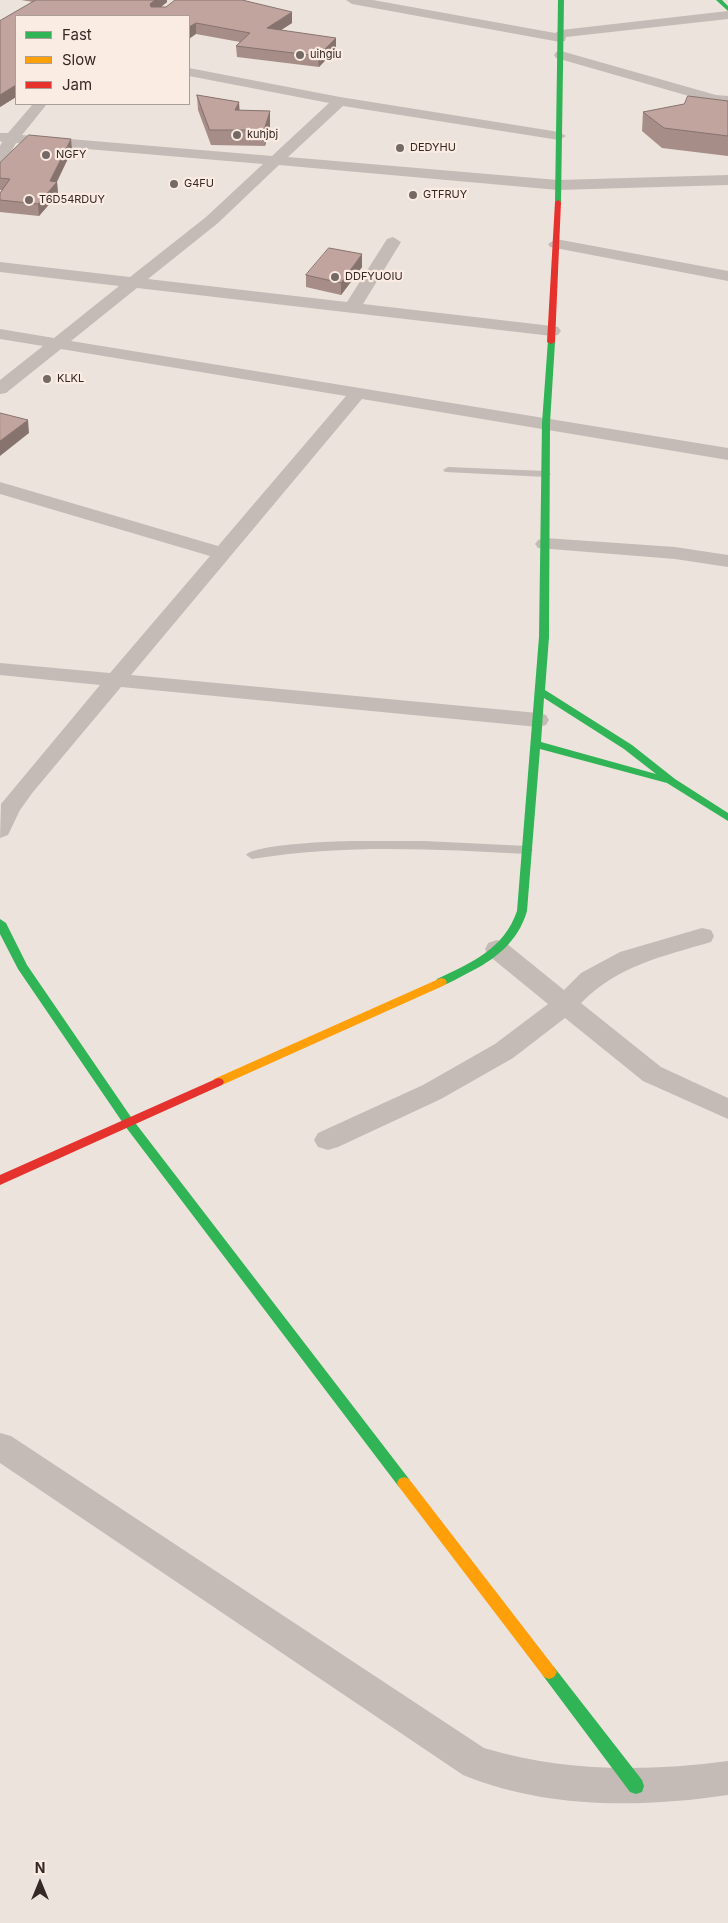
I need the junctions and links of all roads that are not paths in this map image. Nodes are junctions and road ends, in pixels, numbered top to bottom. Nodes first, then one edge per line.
1 (561, 0) edge
2 (719, 0) edge
3 (358, 1) edge
4 (728, 9) edge
5 (728, 15) edge
6 (561, 36) junction
7 (561, 55) junction
8 (190, 72) edge
9 (728, 100) edge
10 (340, 101) junction
11 (39, 105) edge
12 (559, 136) junction
13 (6, 138) edge
14 (0, 160) edge
15 (275, 162) junction
16 (728, 180) edge
17 (558, 185) junction
18 (394, 242) dead end
19 (556, 244) junction
20 (0, 267) edge
21 (728, 276) edge
22 (136, 283) junction
23 (352, 308) junction
24 (552, 331) junction
25 (0, 334) edge
26 (56, 344) junction
27 (0, 389) edge
28 (358, 393) junction
29 (546, 423) junction
30 (728, 454) edge
31 (448, 470) dead end
32 (546, 474) junction
33 (0, 488) edge
34 (545, 544) junction
35 (222, 553) junction
36 (728, 562) edge
37 (0, 669) edge
38 (116, 680) junction
39 (541, 692) junction
40 (538, 720) junction
41 (535, 744) junction
42 (671, 781) junction
43 (728, 818) edge
44 (0, 830) edge
45 (527, 850) junction
46 (252, 855) dead end
47 (0, 924) edge
48 (702, 936) dead end
49 (497, 949) junction
50 (564, 1005) junction
51 (728, 1109) edge
52 (129, 1123) junction
53 (328, 1140) dead end
54 (0, 1180) edge
55 (0, 1446) edge
56 (728, 1778) edge
57 (636, 1786) junction

1 - 6 street
2 - 4 street
3 - 6 street
5 - 6 street
6 - 7 street
7 - 9 street
7 - 12 street
8 - 10 street
10 - 12 street
10 - 15 street
11 - 13 street
12 - 17 street
13 - 14 street
13 - 15 street
15 - 17 street
15 - 22 street
16 - 17 street
17 - 19 street
18 - 23 street
19 - 21 street
19 - 24 street
20 - 22 street
22 - 23 street
22 - 26 street
23 - 24 street
24 - 29 street
25 - 26 street
26 - 27 street
26 - 28 street
28 - 29 street
28 - 35 street
29 - 30 street
29 - 32 street
31 - 32 lane
32 - 34 street
33 - 35 street
34 - 36 street
34 - 39 street
35 - 38 street
37 - 38 street
38 - 40 street
38 - 44 street
39 - 40 street
39 - 42 street
40 - 41 street
41 - 42 street
41 - 45 street
42 - 43 street
45 - 46 lane
45 - 49 street
47 - 52 street
48 - 50 street
49 - 50 street
49 - 52 street
50 - 51 street
50 - 53 street
52 - 54 street
52 - 57 street
55 - 57 street
56 - 57 street

